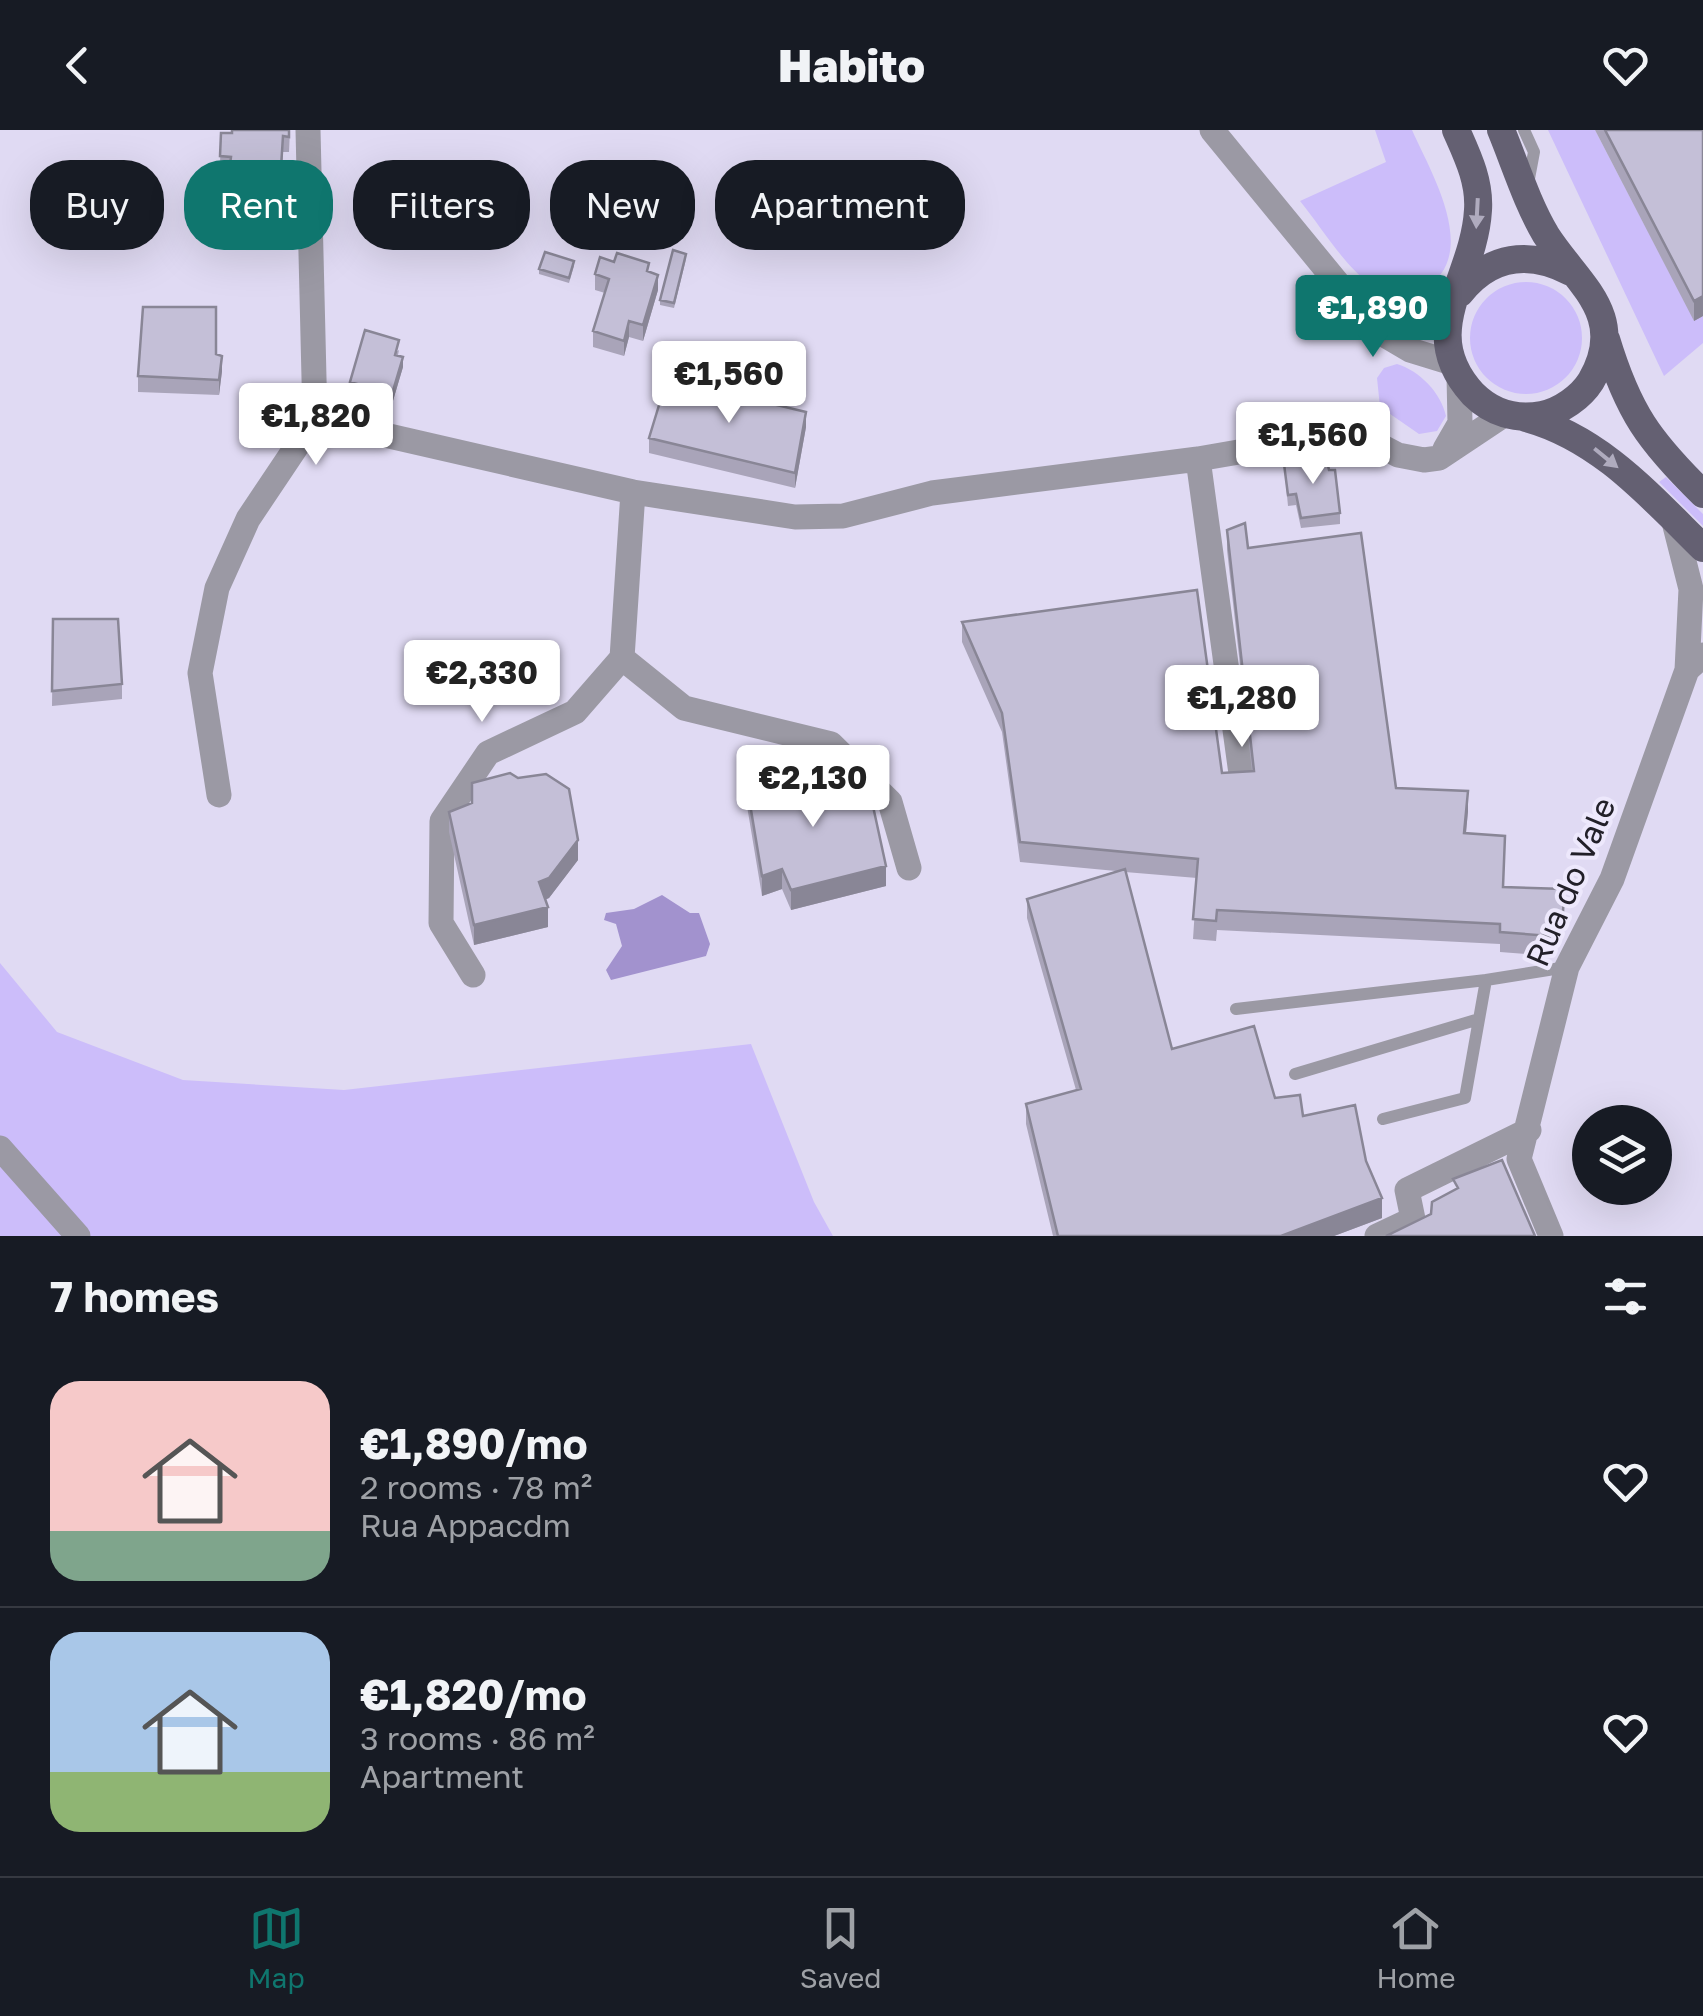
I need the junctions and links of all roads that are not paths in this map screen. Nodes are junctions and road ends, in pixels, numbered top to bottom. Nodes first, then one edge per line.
1 (308, 130) edge
2 (1212, 130) edge
3 (1456, 130) edge
4 (1500, 130) edge
5 (1524, 130) edge
6 (1527, 192) junction
7 (1573, 272) junction
8 (1340, 290) junction
9 (1452, 308) junction
10 (1605, 338) junction
11 (1454, 369) junction
12 (1512, 415) junction
13 (315, 419) junction
14 (1439, 458) junction
15 (1198, 459) junction
16 (633, 492) junction
17 (1703, 494) edge
18 (1672, 518) junction
19 (1703, 548) edge
20 (622, 658) junction
21 (1695, 662) edge
22 (1242, 780) edge
23 (219, 795) dead end
24 (909, 868) dead end
25 (1567, 967) junction
26 (473, 974) dead end
27 (1486, 980) junction
28 (1236, 1010) dead end
29 (1479, 1019) junction
30 (1295, 1074) dead end
31 (1383, 1119) dead end
32 (1529, 1130) junction
33 (0, 1148) edge
34 (78, 1236) edge
35 (1377, 1236) edge
36 (1551, 1236) edge

1 - 13 street
2 - 8 street
3 -> 9 main road
4 - 6 main road
5 - 6 lane
6 - 7 main road
7 - 9 main road
7 - 10 main road
8 - 9 street
8 - 11 street
9 - 11 main road
10 - 12 main road
10 - 17 main road
11 - 12 main road
11 - 14 street
12 - 14 street
12 -> 18 main road
13 - 16 street
13 - 23 street
14 - 15 street
15 - 16 street
15 - 22 street
16 - 20 street
18 - 19 main road
18 - 21 street, Rua do Vale
20 - 24 street
20 - 26 street
21 - 25 street, Rua do Vale
25 - 27 lane
25 - 32 street, Rua do Vale
27 - 28 lane
27 - 29 lane
29 - 30 lane
29 - 31 lane
32 - 35 street
32 - 36 street, Rua do Vale
33 - 34 street

